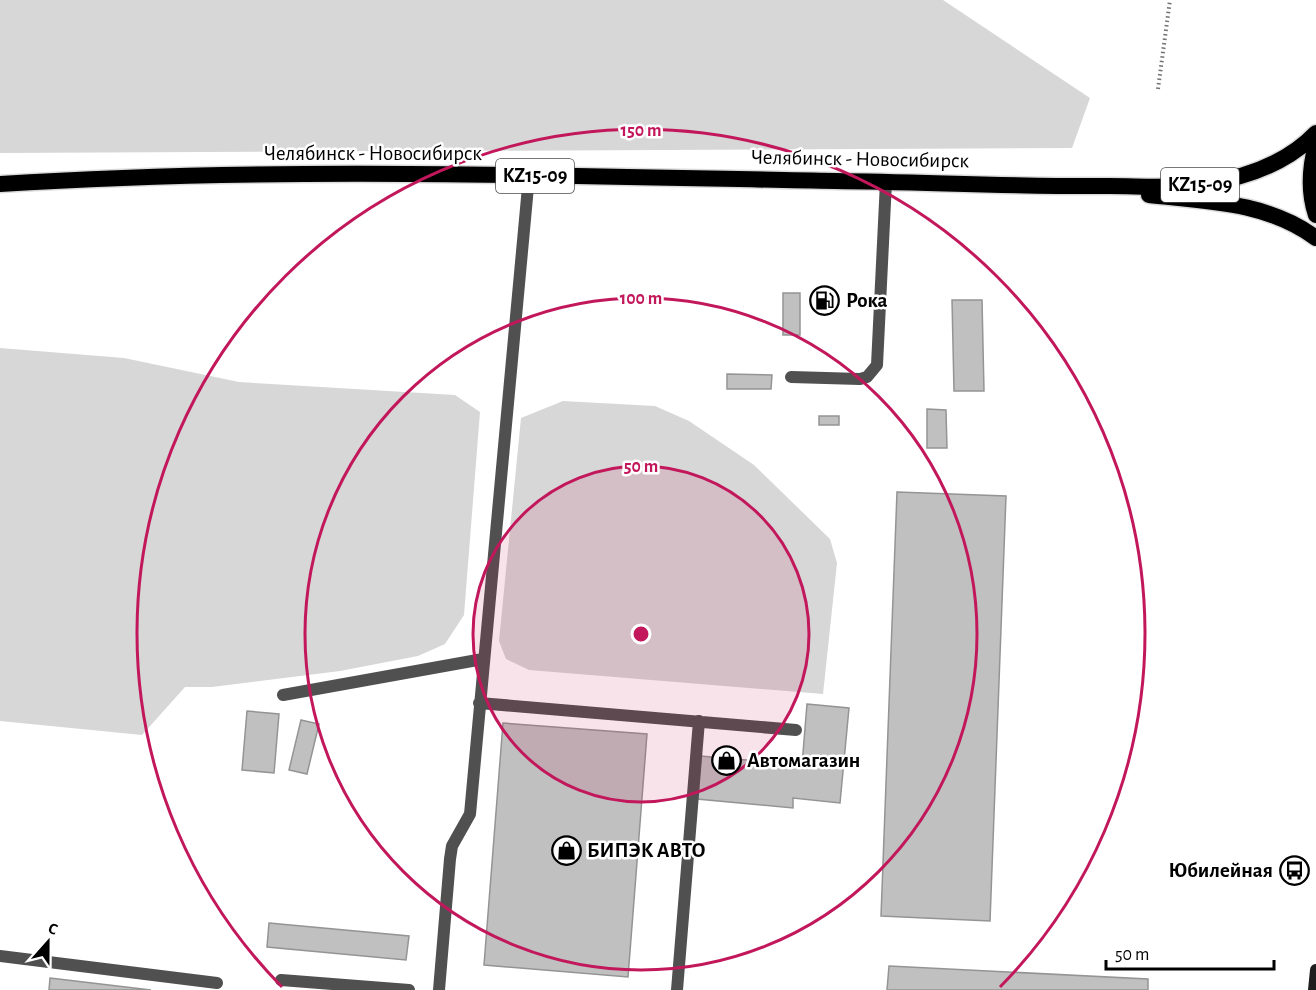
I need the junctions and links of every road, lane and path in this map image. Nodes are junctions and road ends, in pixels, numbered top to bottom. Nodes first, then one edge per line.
1 (1170, 0) edge
2 (1158, 89) dead end
3 (1316, 132) edge
4 (1316, 144) edge
5 (529, 176) junction
6 (886, 182) junction
7 (0, 183) edge
8 (1070, 186) junction
9 (1316, 214) edge
10 (1316, 238) edge
11 (791, 377) dead end
12 (483, 659) junction
13 (283, 695) dead end
14 (479, 703) junction
15 (699, 721) junction
16 (796, 729) dead end
17 (0, 956) edge
18 (1316, 970) edge
19 (281, 980) dead end
20 (217, 983) dead end
21 (409, 990) edge
22 (439, 990) edge
23 (677, 990) edge
24 (1314, 990) edge

1 - 2 path
3 - 8 highway, Челябинск - Новосибирск / KZ15-09
4 - 9 highway
5 - 6 highway, Челябинск - Новосибирск / KZ15-09
5 - 7 highway, Челябинск - Новосибирск / KZ15-09
5 - 12 lane
6 - 8 highway, Челябинск - Новосибирск / KZ15-09
6 - 11 lane
8 - 10 highway, Челябинск - Новосибирск / KZ15-09
12 - 13 lane
12 - 14 lane
14 - 15 lane
14 - 22 lane
15 - 16 lane
15 - 23 lane
17 - 20 lane
18 - 24 main road
19 - 21 lane

